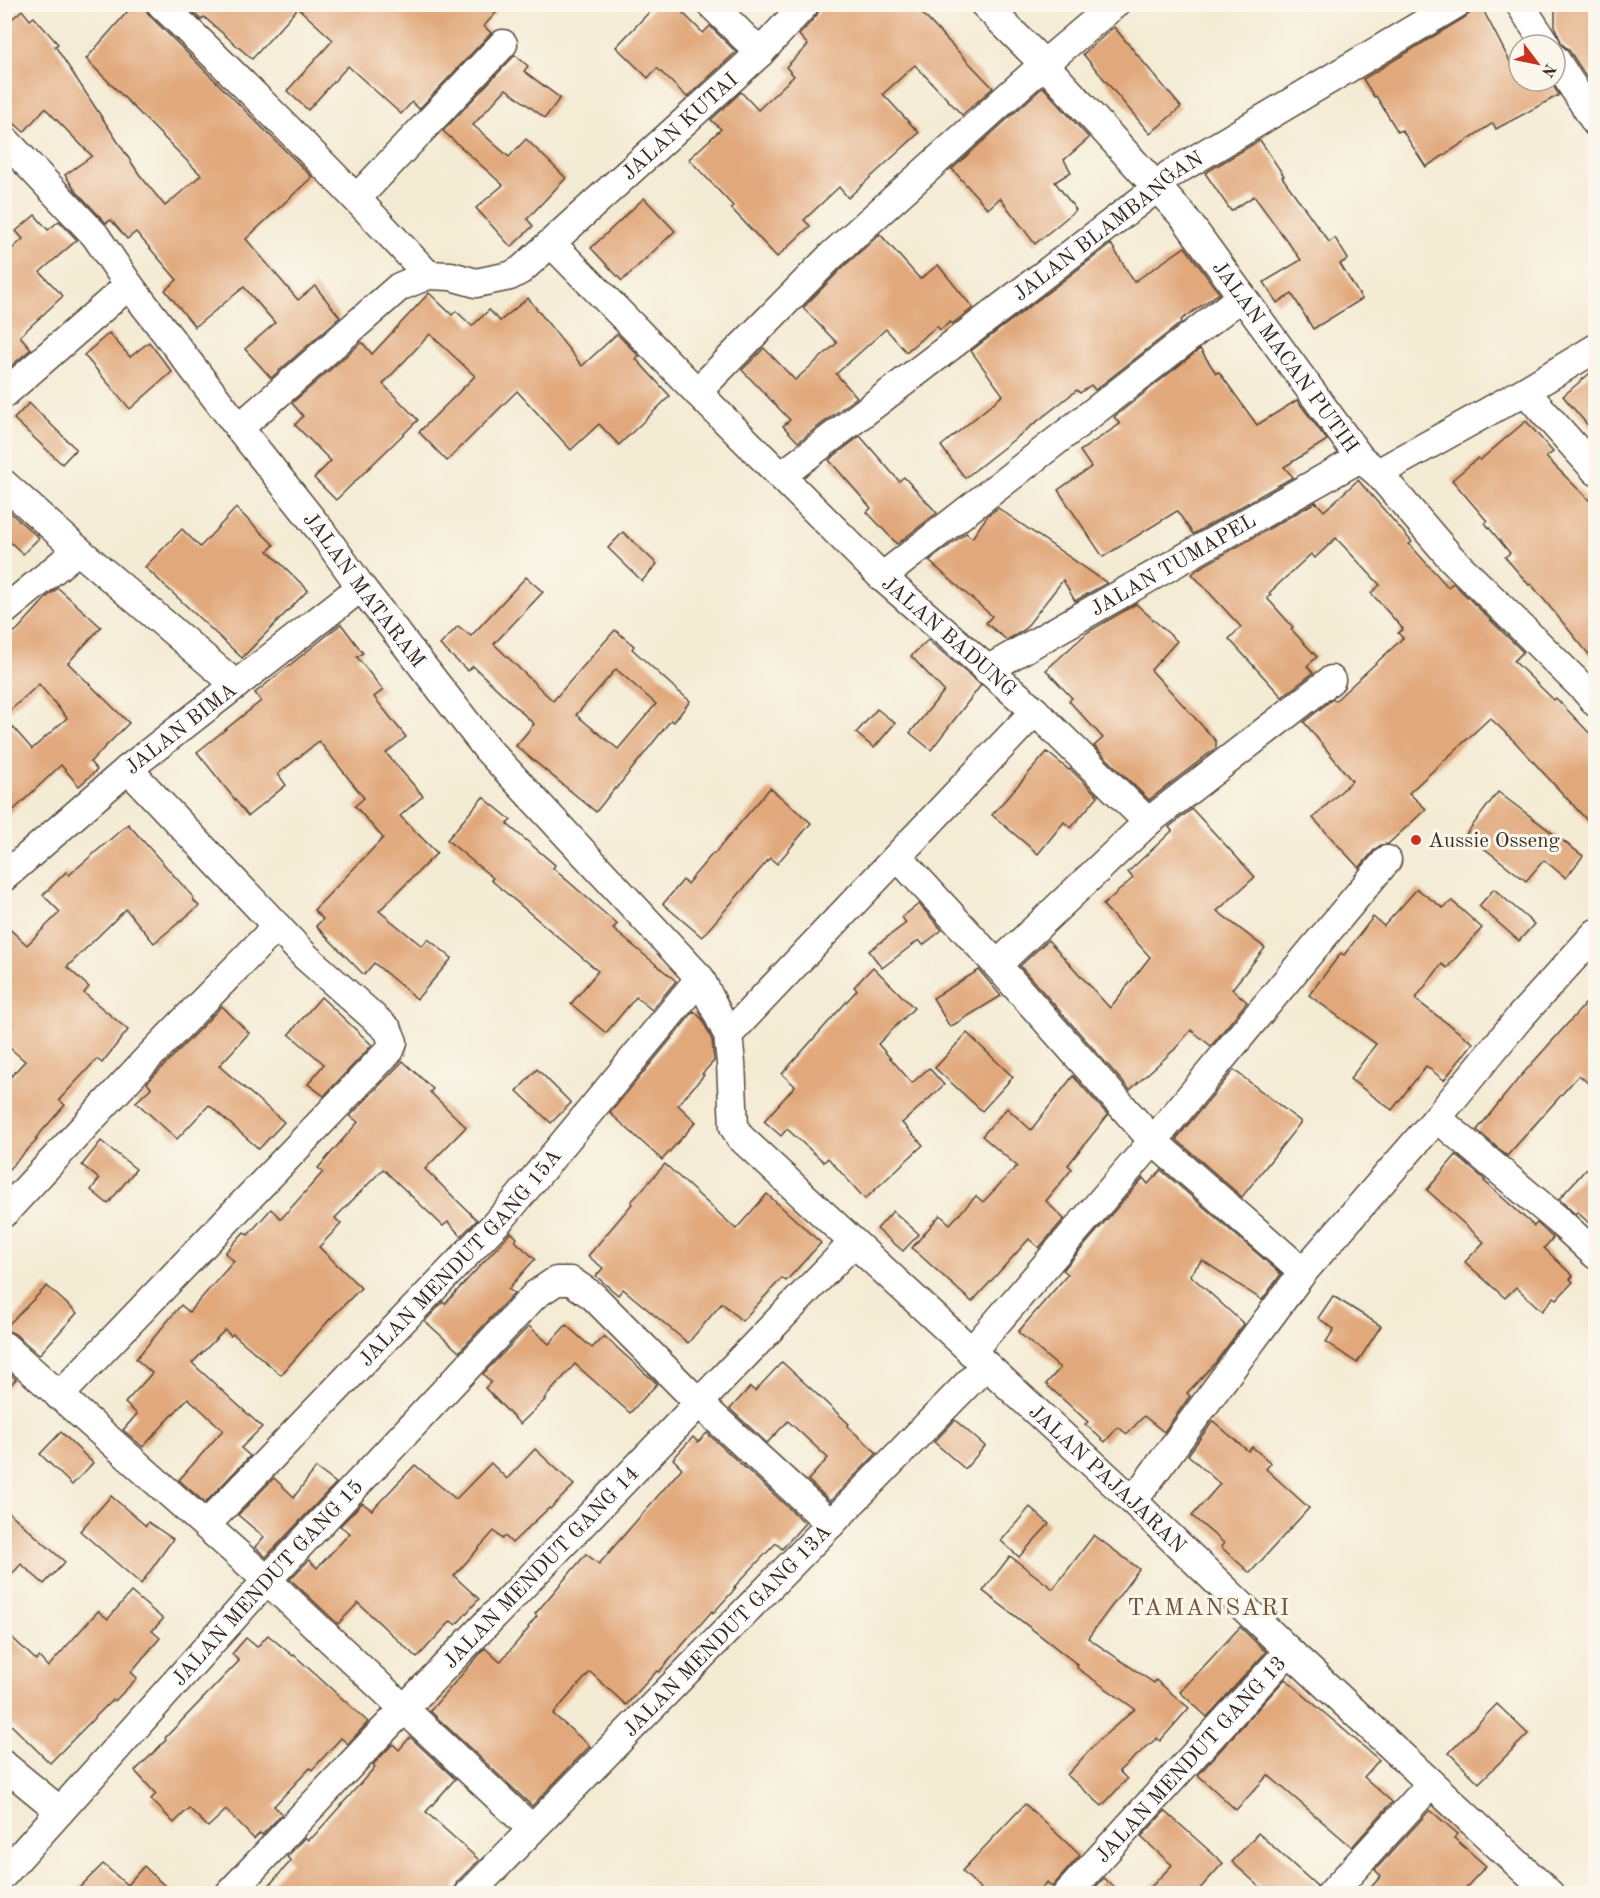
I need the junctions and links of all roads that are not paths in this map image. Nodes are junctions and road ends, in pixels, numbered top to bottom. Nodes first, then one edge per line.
1 (160, 4) edge
2 (711, 4) edge
3 (805, 4) edge
4 (984, 4) edge
5 (1115, 4) edge
6 (1456, 4) edge
7 (1520, 4) edge
8 (1538, 33) edge
9 (503, 44) dead end
10 (760, 53) junction
11 (1044, 64) junction
12 (1567, 78) edge
13 (1596, 123) edge
14 (4, 139) edge
15 (1157, 188) junction
16 (357, 198) junction
17 (551, 243) junction
18 (428, 275) junction
19 (129, 285) junction
20 (1242, 296) junction
21 (1596, 348) edge
22 (1525, 391) junction
23 (697, 392) junction
24 (4, 394) edge
25 (239, 428) junction
26 (1369, 466) junction
27 (1596, 471) edge
28 (782, 476) junction
29 (4, 484) edge
30 (78, 550) junction
31 (882, 577) junction
32 (361, 587) junction
33 (4, 611) edge
34 (987, 670) junction
35 (1331, 680) dead end
36 (237, 685) junction
37 (1592, 690) edge
38 (1035, 711) junction
39 (128, 769) junction
40 (1148, 822) junction
41 (898, 857) junction
42 (1387, 860) dead end
43 (4, 877) edge
44 (277, 926) junction
45 (1596, 933) edge
46 (997, 965) junction
47 (700, 978) junction
48 (728, 1035) junction
49 (1437, 1118) junction
50 (1153, 1141) junction
51 (4, 1213) edge
52 (853, 1243) junction
53 (1596, 1255) edge
54 (1303, 1272) junction
55 (4, 1346) edge
56 (978, 1359) junction
57 (59, 1396) junction
58 (700, 1404) junction
59 (1133, 1501) junction
60 (831, 1524) junction
61 (206, 1525) junction
62 (267, 1580) junction
63 (1289, 1651) junction
64 (405, 1708) junction
65 (4, 1766) edge
66 (1431, 1784) junction
67 (60, 1811) junction
68 (532, 1829) junction
69 (4, 1874) edge
70 (229, 1893) edge
71 (469, 1893) edge
72 (1067, 1893) edge
73 (1331, 1893) edge
74 (1550, 1893) edge

1 - 16 street
2 - 10 street
3 - 10 street, JALAN KUTAI
4 - 11 street, JALAN MACAN PUTIH
5 - 11 street
6 - 15 street, JALAN BLAMBANGAN
7 - 8 street
9 - 16 street
10 - 17 street, JALAN KUTAI
11 - 15 street, JALAN MACAN PUTIH
11 - 23 street
12 - 13 street
14 - 19 street, JALAN MATARAM
15 - 20 street, JALAN MACAN PUTIH
15 - 28 street, JALAN BLAMBANGAN
16 - 18 street
17 - 18 street, JALAN KUTAI
17 - 23 street, JALAN BADUNG
18 - 25 street
19 - 24 street
19 - 25 street, JALAN MATARAM
20 - 26 street, JALAN MACAN PUTIH
20 - 31 street
21 - 22 street, JALAN TUMAPEL
22 - 26 street, JALAN TUMAPEL
22 - 27 street
23 - 28 street, JALAN BADUNG
25 - 32 street, JALAN MATARAM
26 - 34 street, JALAN TUMAPEL
26 - 37 street, JALAN MACAN PUTIH
28 - 31 street, JALAN BADUNG
29 - 30 street
30 - 33 street
30 - 36 street
31 - 34 street, JALAN BADUNG
32 - 36 street, JALAN BIMA
32 - 47 street, JALAN MATARAM
34 - 38 street, JALAN BADUNG
35 - 40 street
36 - 39 street, JALAN BIMA
38 - 40 street
38 - 41 street, JALAN BADUNG
39 - 43 street, JALAN BIMA
39 - 44 street
40 - 46 street
41 - 46 street
41 - 48 street, JALAN BADUNG
42 - 50 street, JALAN MENDUT GANG 13A
44 - 51 street
44 - 57 street
45 - 49 street
46 - 50 street
47 - 48 street, JALAN MATARAM
47 - 61 street, JALAN MENDUT GANG 15A
48 - 52 street, JALAN PAJAJARAN
49 - 53 street
49 - 54 street
50 - 54 street
50 - 56 street, JALAN MENDUT GANG 13A
52 - 56 street, JALAN PAJAJARAN
52 - 58 street, JALAN MENDUT GANG 14
54 - 59 street
55 - 57 street
56 - 59 street, JALAN PAJAJARAN
56 - 60 street, JALAN MENDUT GANG 13A
57 - 61 street
58 - 60 street, JALAN MENDUT GANG 15
58 - 62 street, JALAN MENDUT GANG 15
58 - 64 street, JALAN MENDUT GANG 14
59 - 63 street, JALAN PAJAJARAN
60 - 68 street, JALAN MENDUT GANG 13A
61 - 62 street
62 - 64 street
62 - 67 street, JALAN MENDUT GANG 15
63 - 66 street, JALAN PAJAJARAN
63 - 72 street, JALAN MENDUT GANG 13
64 - 68 street
64 - 70 street, JALAN MENDUT GANG 14
65 - 67 street
66 - 73 street
66 - 74 street, JALAN PAJAJARAN
67 - 69 street, JALAN MENDUT GANG 15
68 - 71 street, JALAN MENDUT GANG 13A

